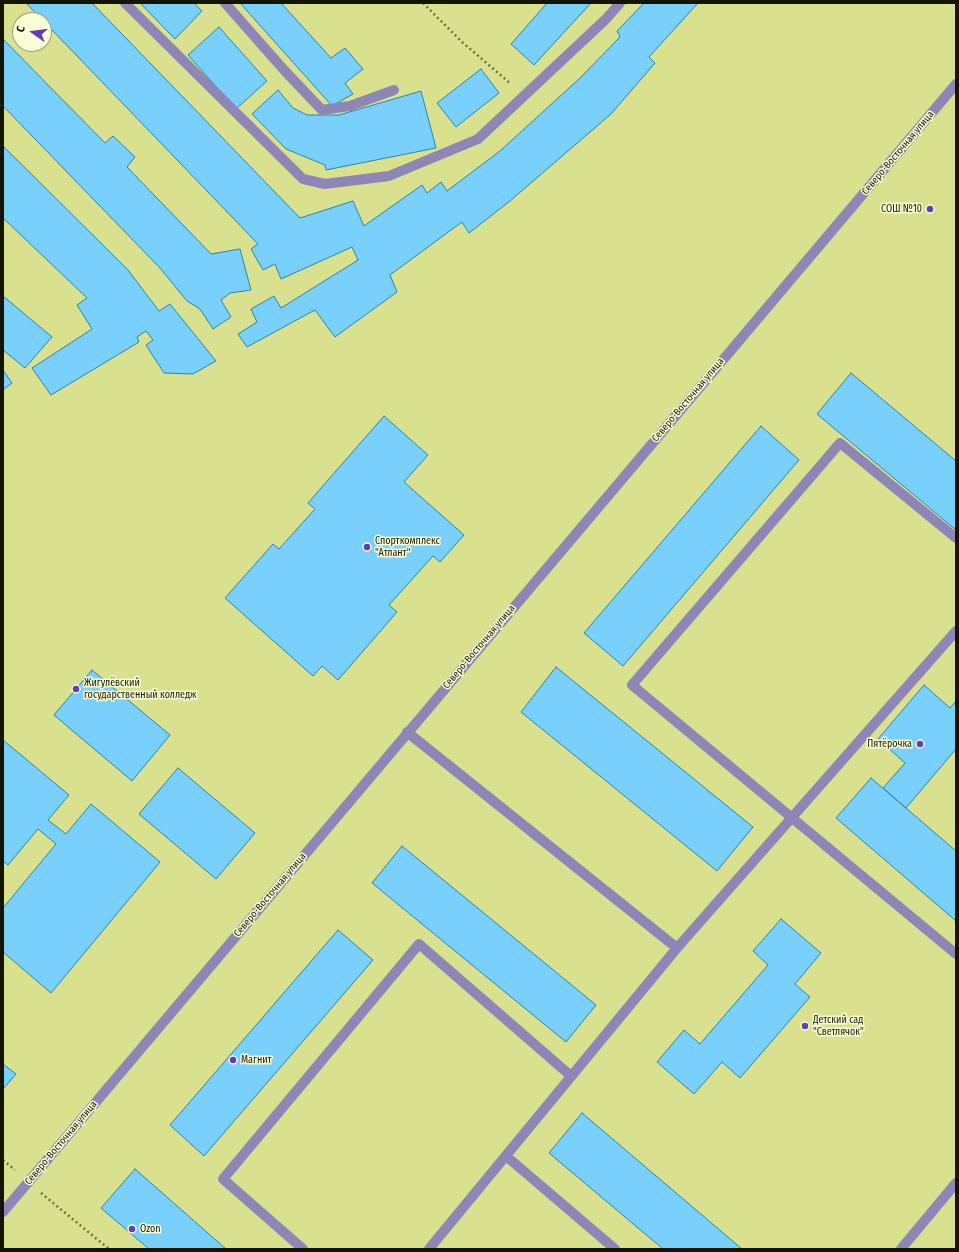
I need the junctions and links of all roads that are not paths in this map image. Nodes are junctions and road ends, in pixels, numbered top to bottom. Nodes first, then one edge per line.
1 (125, 3) edge
2 (225, 3) edge
3 (620, 3) edge
4 (956, 84) edge
5 (394, 90) dead end
6 (956, 538) edge
7 (956, 631) edge
8 (407, 732) junction
9 (792, 818) junction
10 (677, 948) junction
11 (956, 954) edge
12 (571, 1076) junction
13 (506, 1156) junction
14 (956, 1183) edge
15 (3, 1212) edge
16 (303, 1249) edge
17 (429, 1249) edge
18 (615, 1249) edge
19 (901, 1249) edge

1 - 3 lane
2 - 5 lane
4 - 8 lane, Северо-Восточная улица
6 - 9 lane
7 - 9 lane
8 - 10 lane
8 - 15 lane, Северо-Восточная улица
9 - 10 lane
9 - 11 lane
10 - 12 lane
12 - 13 lane
12 - 16 lane
13 - 17 lane
13 - 18 lane
14 - 19 lane

